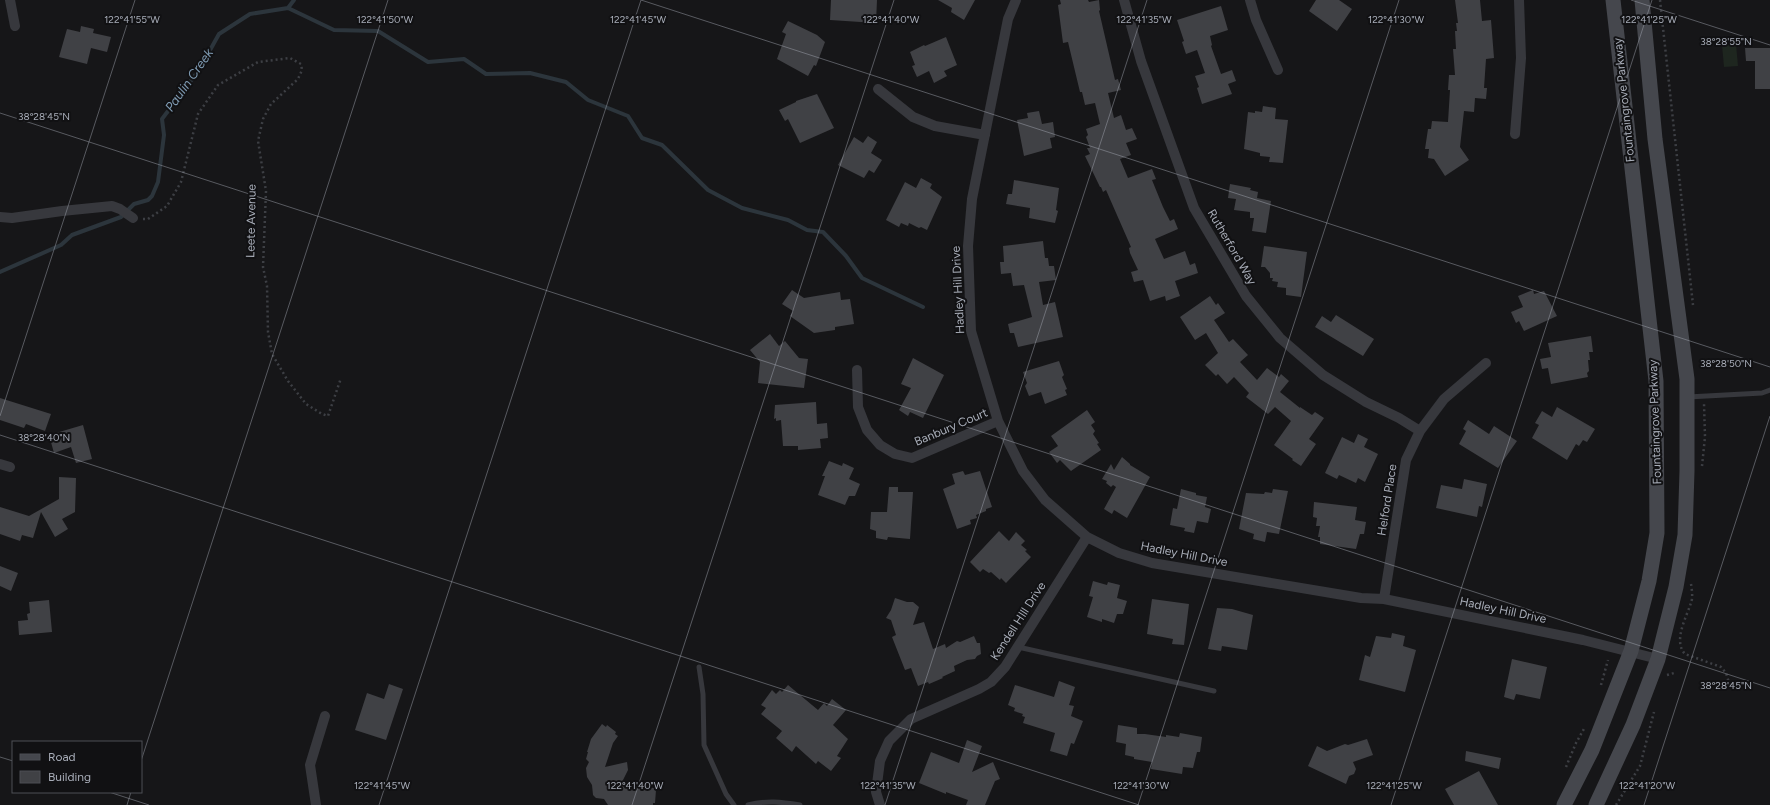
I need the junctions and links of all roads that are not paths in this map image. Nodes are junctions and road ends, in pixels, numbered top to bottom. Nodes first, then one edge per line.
1 (10, 0) edge
2 (1016, 0) edge
3 (1124, 0) edge
4 (1250, 0) edge
5 (1519, 0) edge
6 (1613, 0) edge
7 (1642, 0) edge
8 (16, 26) dead end
9 (1278, 70) dead end
10 (878, 89) dead end
11 (1515, 134) dead end
12 (985, 135) junction
13 (0, 217) edge
14 (133, 218) road end
15 (1486, 363) dead end
16 (857, 370) dead end
17 (1770, 390) edge
18 (1686, 397) junction
19 (998, 421) junction
20 (1420, 431) junction
21 (0, 464) edge
22 (10, 467) dead end
23 (1087, 537) junction
24 (1384, 599) junction
25 (1018, 647) junction
26 (1631, 651) junction
27 (1658, 659) junction
28 (699, 667) dead end
29 (1214, 691) dead end
30 (325, 716) dead end
31 (316, 805) edge
32 (734, 805) edge
33 (748, 805) edge
34 (800, 805) edge
35 (880, 805) edge
36 (1564, 805) edge
37 (1596, 805) edge

1 - 8 street
2 - 12 street, Hadley Hill Drive
3 - 20 street, Rutherford Way
4 - 9 street
5 - 11 street
6 - 26 main road, Fountaingrove Parkway
7 - 18 main road
10 - 12 street
12 - 19 street, Hadley Hill Drive
13 - 14 street
15 - 20 street, Helford Place
16 - 19 street, Banbury Court
17 - 18 lane
18 - 27 main road
19 - 23 street, Hadley Hill Drive
20 - 24 street, Helford Place
21 - 22 street
23 - 24 street, Hadley Hill Drive
23 - 25 street, Kendell HIll Drive
24 - 26 street, Hadley Hill Drive
25 - 29 lane
25 - 35 street, Kendell HIll Drive
26 - 27 street, Hadley Hill Drive
26 - 36 main road, Fountaingrove Parkway
27 - 37 main road
28 - 32 lane
30 - 31 street
33 - 34 lane

